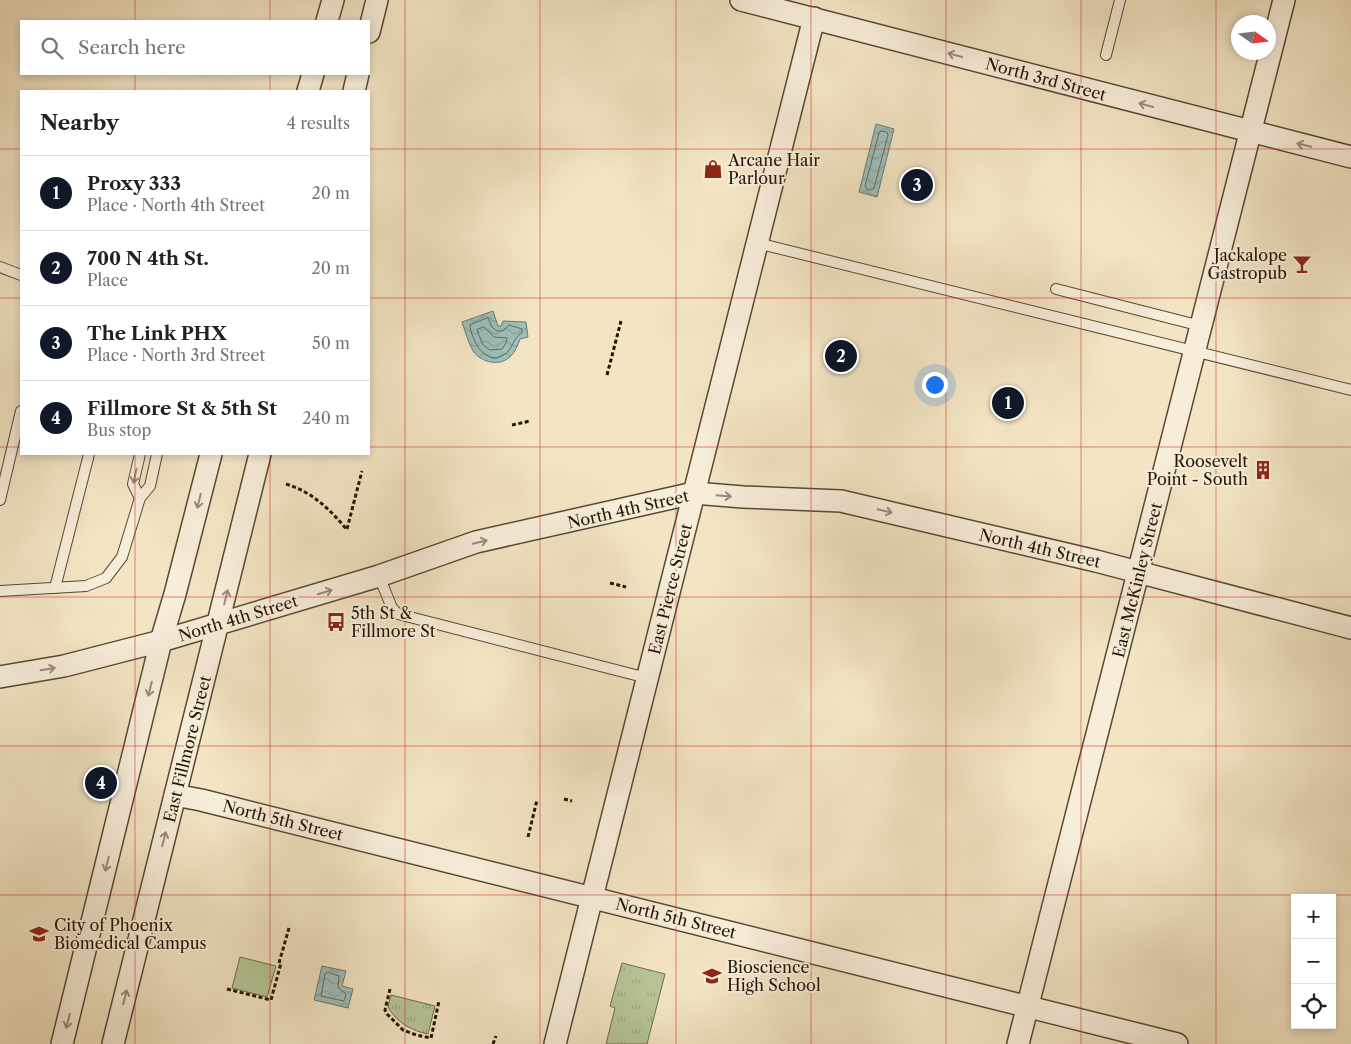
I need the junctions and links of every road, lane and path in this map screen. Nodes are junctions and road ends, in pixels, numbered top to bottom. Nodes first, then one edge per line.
1 (333, 0) edge
2 (377, 0) edge
3 (741, 0) edge
4 (1120, 0) edge
5 (1284, 0) edge
6 (814, 18) junction
7 (327, 20) edge
8 (370, 28) edge
9 (1106, 55) dead end
10 (313, 75) edge
11 (358, 75) edge
12 (308, 90) edge
13 (354, 90) edge
14 (1251, 132) junction
15 (1351, 157) edge
16 (757, 243) junction
17 (0, 267) edge
18 (20, 275) edge
19 (1056, 289) dead end
20 (621, 321) dead end
21 (1202, 326) junction
22 (1195, 351) junction
23 (607, 375) dead end
24 (1351, 390) edge
25 (20, 415) edge
26 (530, 422) dead end
27 (512, 424) dead end
28 (89, 455) edge
29 (140, 455) edge
30 (158, 455) edge
31 (211, 455) edge
32 (260, 455) edge
33 (362, 471) dead end
34 (286, 484) dead end
35 (694, 493) junction
36 (140, 498) junction
37 (0, 500) edge
38 (1139, 572) junction
39 (379, 576) junction
40 (610, 583) dead end
41 (55, 588) junction
42 (626, 588) dead end
43 (0, 591) edge
44 (219, 624) junction
45 (1351, 628) edge
46 (161, 642) junction
47 (0, 677) edge
48 (647, 678) junction
49 (175, 795) junction
50 (564, 799) dead end
51 (537, 800) dead end
52 (572, 800) dead end
53 (528, 838) dead end
54 (592, 897) junction
55 (288, 928) dead end
56 (227, 989) dead end
57 (390, 989) dead end
58 (439, 1001) dead end
59 (1028, 1007) junction
60 (496, 1036) dead end
61 (62, 1044) edge
62 (113, 1044) edge
63 (493, 1044) edge
64 (555, 1044) edge
65 (1018, 1044) edge
66 (1177, 1044) edge

1 - 7 street
2 - 8 street
3 - 6 street, North 3rd Street
4 - 9 lane
5 - 14 street, East McKinley Street
14 -> 6 street, North 3rd Street
6 - 16 street, East Pierce Street
10 - 12 street
11 - 13 street
15 -> 14 street, North 3rd Street
14 - 21 street, East McKinley Street
16 - 22 lane
16 - 35 street, East Pierce Street
17 - 18 lane
19 - 21 lane
20 - 23 path
21 - 22 street, East McKinley Street
22 - 24 lane
22 - 38 street, East McKinley Street
25 - 37 lane
26 - 27 path
28 - 41 lane
29 -> 36 lane
30 - 36 lane
31 -> 46 street
44 -> 32 street, East Fillmore Street
33 - 34 path
35 -> 38 street, North 4th Street
39 -> 35 street, North 4th Street
35 - 48 street, East Pierce Street
36 - 41 lane
38 - 45 street, North 4th Street
38 - 59 street, East McKinley Street
44 -> 39 street, North 4th Street
39 - 48 lane
40 - 42 path
41 - 43 lane
44 - 46 street, North 4th Street
44 - 49 street, East Fillmore Street
47 -> 46 street, North 4th Street
46 -> 61 street
48 - 54 street, East Pierce Street
49 - 54 street, North 5th Street
62 -> 49 street, East Fillmore Street
50 - 52 path
51 - 53 path
54 - 59 street, North 5th Street
54 - 64 street, East Pierce Street
55 - 56 path
57 - 58 path
59 - 65 street, East McKinley Street
59 - 66 street, North 5th Street
60 - 63 path

